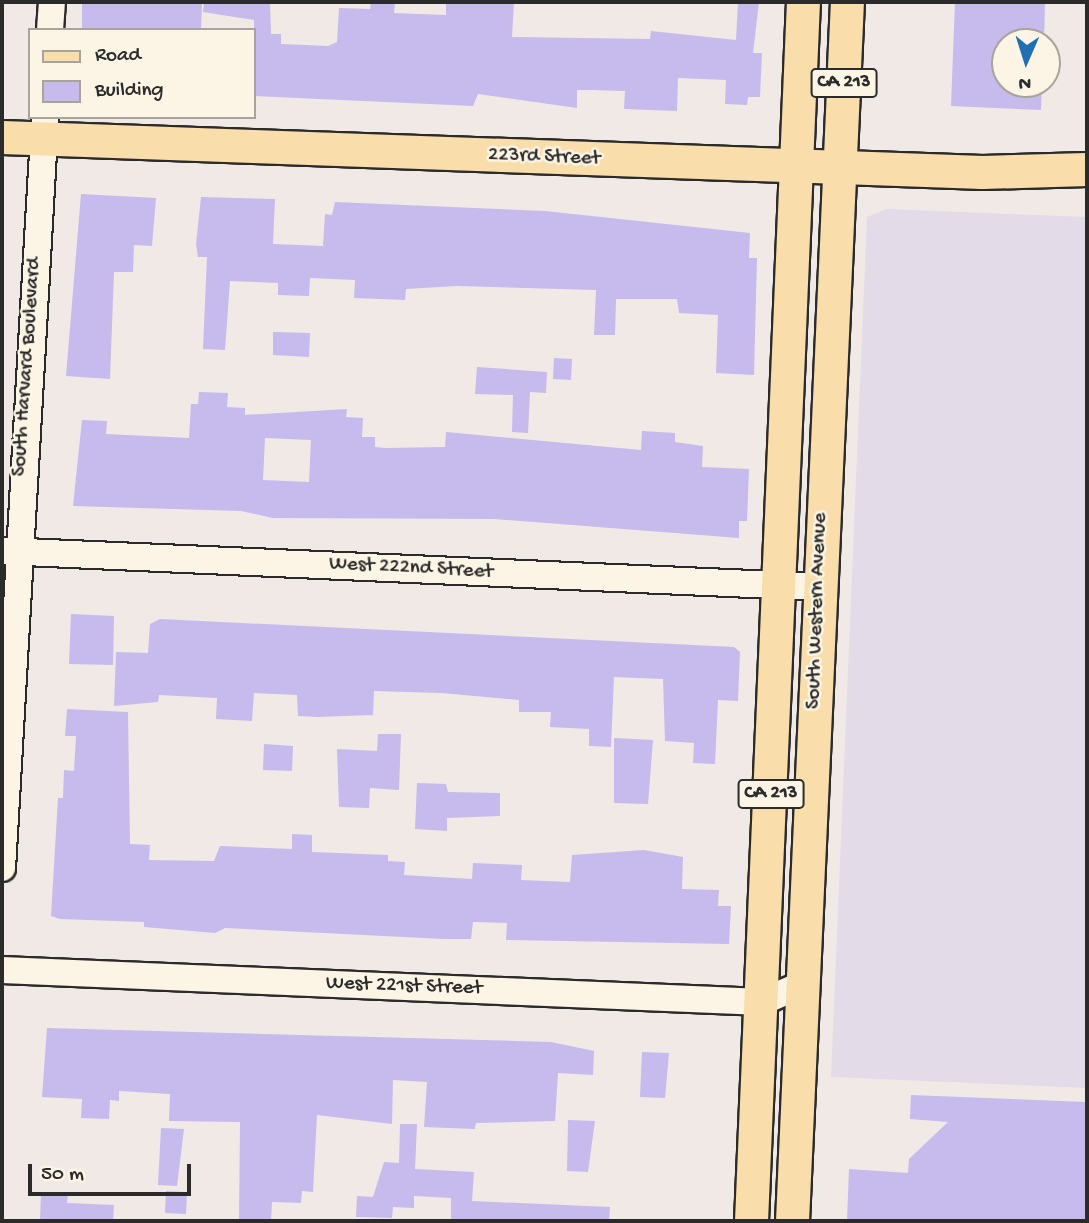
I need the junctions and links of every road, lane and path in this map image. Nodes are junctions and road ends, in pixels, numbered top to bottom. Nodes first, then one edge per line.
1 (52, 2) edge
2 (803, 2) edge
3 (847, 2) edge
4 (50, 28) edge
5 (44, 128) edge
6 (2, 137) edge
7 (797, 163) junction
8 (840, 164) junction
9 (1087, 169) edge
10 (9, 551) edge
11 (780, 585) junction
12 (819, 587) junction
13 (2, 868) edge
14 (2, 970) edge
15 (803, 984) junction
16 (762, 1002) junction
17 (751, 1221) edge
18 (792, 1221) edge

1 - 4 street
2 - 7 main road, South Western Avenue / CA 213
3 - 8 main road, South Western Avenue / CA 213
5 - 6 main road, 223rd Street
5 - 7 main road, 223rd Street
5 - 10 street, South Harvard Boulevard
7 - 8 main road, 223rd Street
7 - 11 main road, South Western Avenue / CA 213
8 - 9 main road, 223rd Street
8 - 12 main road, South Western Avenue / CA 213
10 - 11 street, West 222nd Street
10 - 13 street, South Harvard Boulevard
11 - 12 street, West 222nd Street
11 - 16 main road, South Western Avenue / CA 213
12 - 15 main road, South Western Avenue / CA 213
14 - 16 street, West 221st Street
15 - 16 street, West 221st Street
15 - 18 main road, South Western Avenue / CA 213
16 - 17 main road, South Western Avenue / CA 213

